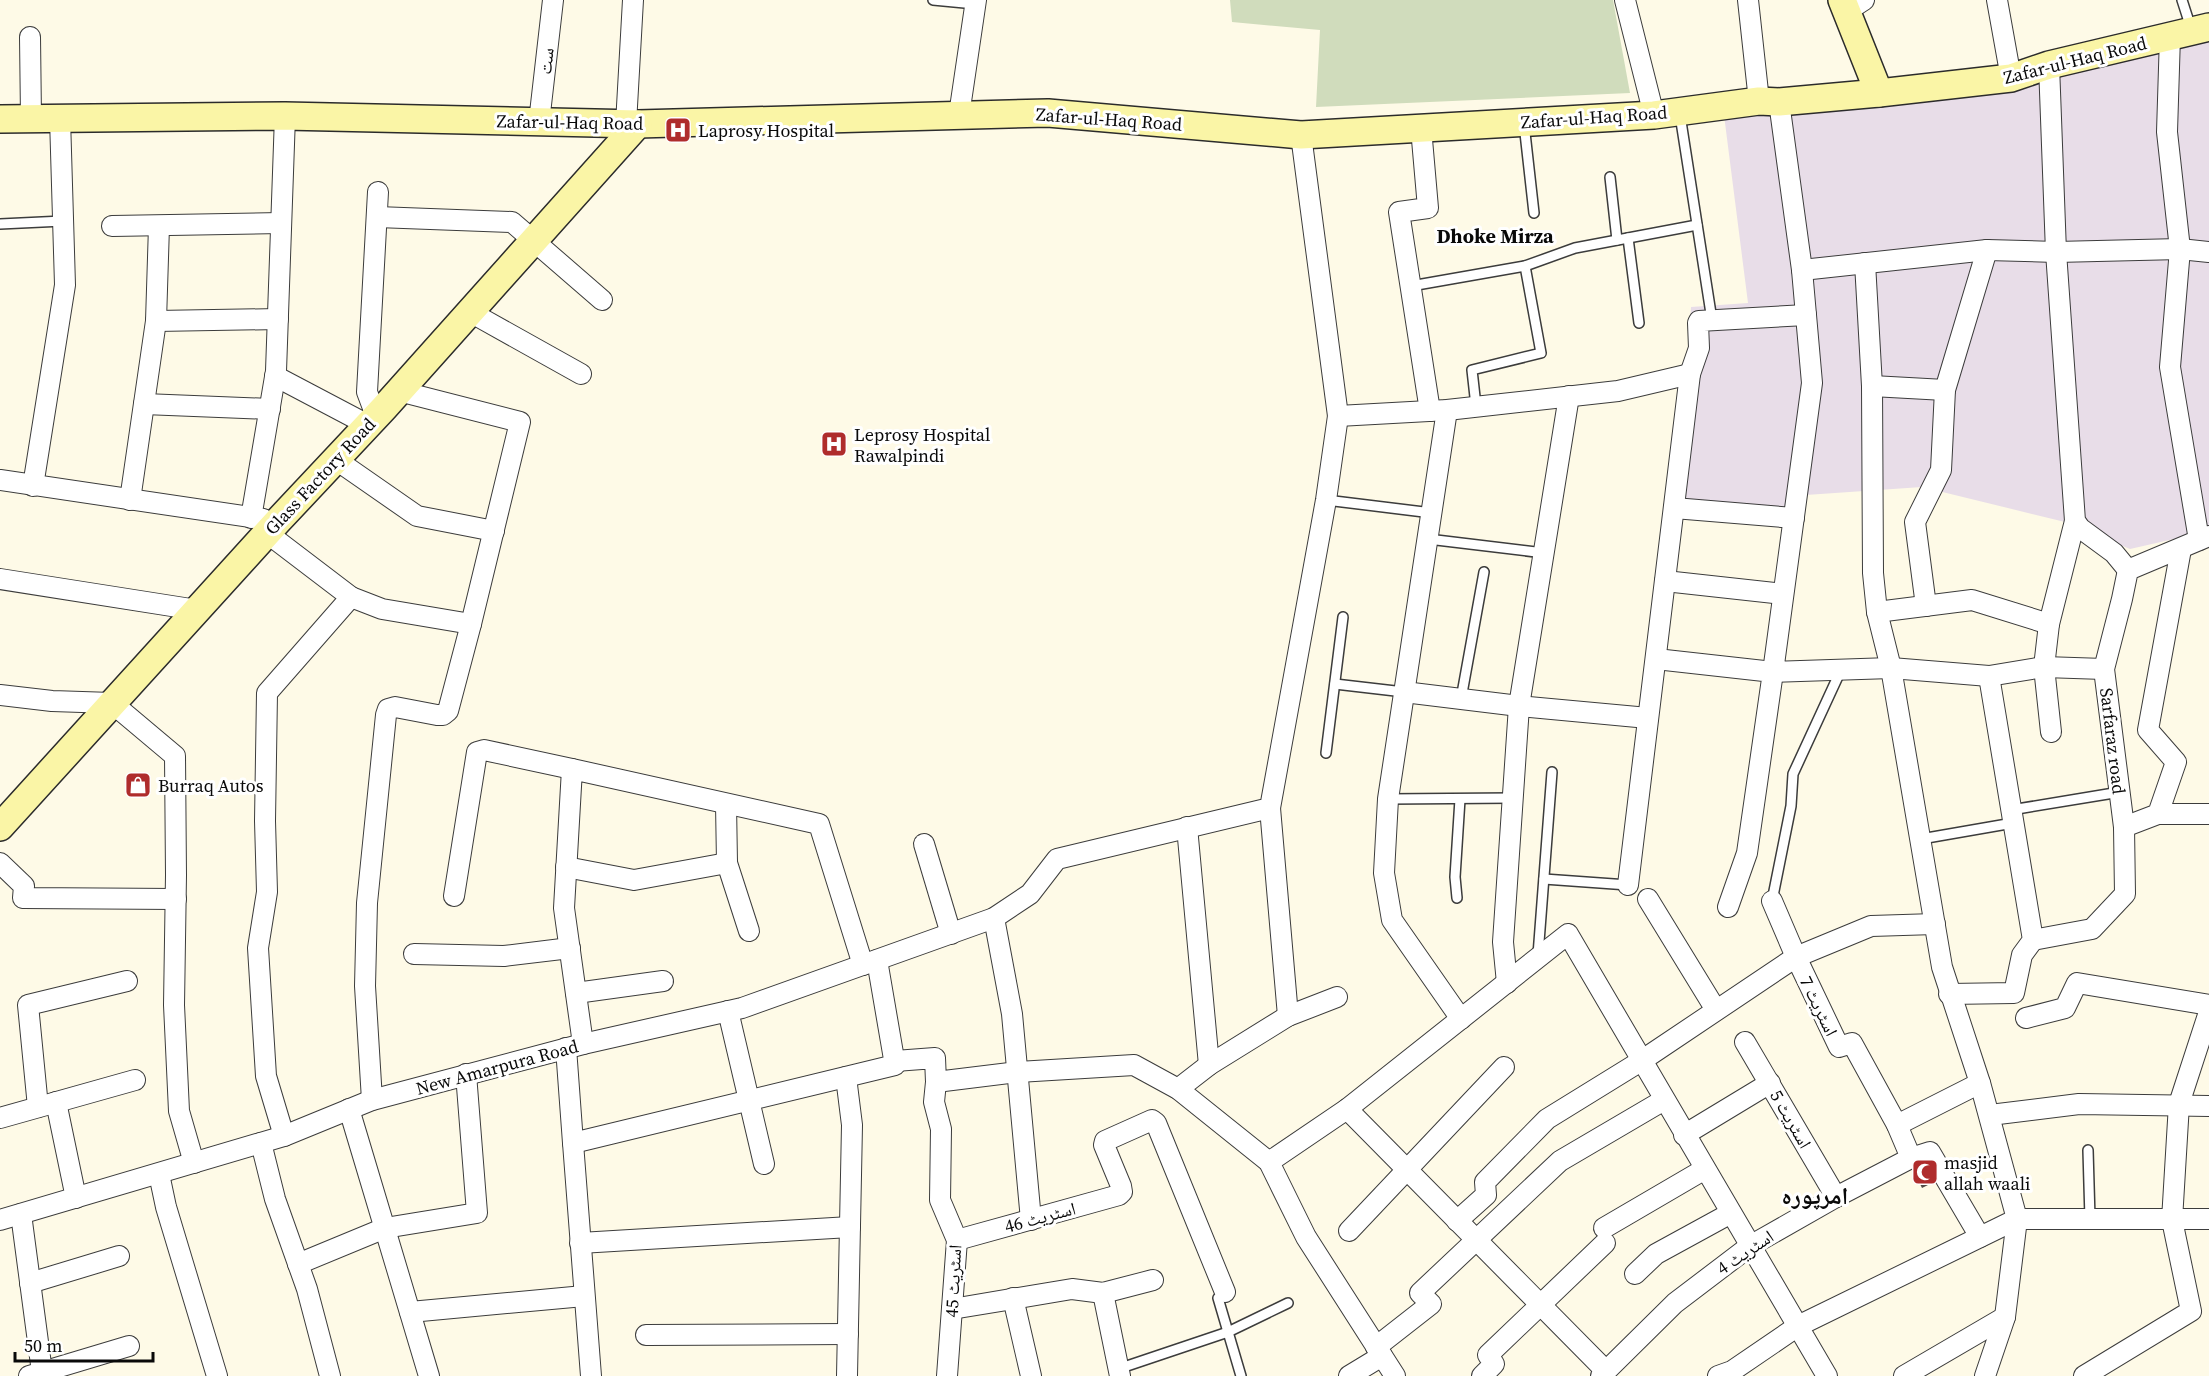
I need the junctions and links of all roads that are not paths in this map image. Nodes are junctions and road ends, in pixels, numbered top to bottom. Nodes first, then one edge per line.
1 (553, 0) edge
2 (633, 0) edge
3 (933, 0) edge
4 (1625, 0) edge
5 (1748, 0) edge
6 (1996, 0) edge
7 (2182, 0) edge
8 (976, 2) edge
9 (1851, 4) edge
10 (2191, 32) edge
11 (30, 37) dead end
12 (2049, 65) junction
13 (2011, 78) junction
14 (1879, 93) junction
15 (1769, 101) junction
16 (1667, 113) junction
17 (959, 115) junction
18 (285, 116) junction
19 (31, 118) junction
20 (60, 118) junction
21 (0, 119) edge
22 (539, 122) junction
23 (1524, 122) junction
24 (632, 124) junction
25 (1421, 128) junction
26 (1301, 135) junction
27 (1610, 177) dead end
28 (378, 192) dead end
29 (1534, 213) dead end
30 (377, 217) junction
31 (63, 221) junction
32 (0, 224) edge
33 (281, 224) junction
34 (1697, 225) junction
35 (112, 226) dead end
36 (159, 226) junction
37 (1628, 238) junction
38 (1617, 240) junction
39 (533, 242) junction
40 (2180, 249) junction
41 (1987, 250) junction
42 (2056, 252) junction
43 (2209, 252) edge
44 (1865, 263) junction
45 (1525, 266) junction
46 (1802, 270) junction
47 (1411, 286) junction
48 (602, 300) dead end
49 (470, 312) junction
50 (1806, 315) junction
51 (278, 319) junction
52 (156, 321) junction
53 (1712, 321) junction
54 (1639, 323) dead end
55 (581, 374) dead end
56 (1690, 374) junction
57 (275, 376) junction
58 (1872, 386) junction
59 (1945, 390) junction
60 (399, 391) junction
61 (1569, 396) junction
62 (144, 404) junction
63 (1476, 406) junction
64 (270, 409) junction
65 (1439, 410) junction
66 (1338, 416) junction
67 (372, 420) junction
68 (336, 459) junction
69 (0, 480) edge
70 (33, 486) junction
71 (130, 500) junction
72 (1326, 500) junction
73 (1674, 508) junction
74 (1432, 513) junction
75 (1794, 518) junction
76 (2075, 521) junction
77 (265, 524) junction
78 (494, 531) junction
79 (2204, 538) edge
80 (1428, 539) junction
81 (2181, 549) junction
82 (1544, 553) junction
83 (2128, 570) junction
84 (1484, 572) dead end
85 (0, 579) edge
86 (1665, 581) junction
87 (1783, 594) junction
88 (351, 597) junction
89 (1926, 606) junction
90 (197, 610) junction
91 (1877, 612) junction
92 (1343, 617) dead end
93 (471, 624) junction
94 (2049, 624) junction
95 (1656, 659) junction
96 (2044, 667) junction
97 (1891, 668) junction
98 (2104, 669) junction
99 (1841, 670) junction
100 (1773, 672) junction
101 (1989, 676) junction
102 (1335, 684) junction
103 (1404, 692) junction
104 (0, 695) edge
105 (1461, 699) junction
106 (112, 703) junction
107 (1519, 706) junction
108 (1648, 718) junction
109 (2051, 732) dead end
110 (1326, 753) dead end
111 (572, 769) junction
112 (1552, 772) dead end
113 (2120, 792) junction
114 (1513, 798) junction
115 (1388, 799) junction
116 (1460, 799) junction
117 (726, 804) junction
118 (1270, 808) junction
119 (2157, 814) junction
120 (2209, 814) edge
121 (2012, 817) junction
122 (1, 825) edge
123 (1187, 827) junction
124 (2124, 827) junction
125 (1921, 839) junction
126 (924, 844) dead end
127 (727, 863) junction
128 (0, 864) edge
129 (566, 867) junction
130 (1544, 879) junction
131 (1628, 885) joint
132 (454, 896) dead end
133 (1457, 898) dead end
134 (176, 899) junction
135 (1648, 899) dead end
136 (1772, 901) joint
137 (1728, 908) dead end
138 (994, 918) junction
139 (1935, 924) junction
140 (749, 931) dead end
141 (951, 934) junction
142 (2033, 940) junction
143 (570, 948) junction
144 (414, 954) dead end
145 (1796, 957) junction
146 (1538, 958) junction
147 (870, 962) junction
148 (127, 981) dead end
149 (663, 981) dead end
150 (1507, 982) junction
151 (576, 993) junction
152 (1949, 994) junction
153 (1337, 997) dead end
154 (2209, 1005) edge
155 (1716, 1010) junction
156 (729, 1011) junction
157 (2209, 1012) edge
158 (1288, 1016) junction
159 (1461, 1018) junction
160 (2026, 1018) dead end
161 (1745, 1042) dead end
162 (574, 1046) junction
163 (895, 1061) junction
164 (1641, 1061) junction
165 (1209, 1065) junction
166 (1504, 1067) dead end
167 (1018, 1072) junction
168 (466, 1074) junction
169 (846, 1077) junction
170 (135, 1080) dead end
171 (936, 1082) junction
172 (1770, 1083) junction
173 (1980, 1083) junction
174 (1178, 1089) junction
175 (372, 1100) junction
176 (1664, 1100) junction
177 (749, 1101) junction
178 (2180, 1104) junction
179 (47, 1105) junction
180 (2209, 1106) edge
181 (350, 1109) junction
182 (1347, 1109) junction
183 (1990, 1115) junction
184 (0, 1118) edge
185 (1897, 1125) junction
186 (1684, 1135) junction
187 (284, 1136) junction
188 (261, 1143) junction
189 (573, 1143) junction
190 (2088, 1150) dead end
191 (1911, 1158) junction
192 (1269, 1162) junction
193 (194, 1163) junction
194 (764, 1164) dead end
195 (1407, 1169) junction
196 (1705, 1170) junction
197 (159, 1174) junction
198 (1836, 1197) junction
199 (76, 1198) junction
200 (1731, 1213) junction
201 (21, 1214) junction
202 (2017, 1219) junction
203 (2090, 1219) junction
204 (2209, 1219) edge
205 (0, 1220) edge
206 (1031, 1220) junction
207 (2172, 1220) junction
208 (1457, 1221) junction
209 (850, 1227) junction
210 (385, 1228) junction
211 (1349, 1231) dead end
212 (1980, 1237) junction
213 (957, 1239) junction
214 (1476, 1240) junction
215 (580, 1242) junction
216 (1750, 1246) junction
217 (119, 1256) dead end
218 (298, 1264) junction
219 (1635, 1274) dead end
220 (1153, 1280) dead end
221 (30, 1283) junction
222 (1103, 1293) junction
223 (1222, 1295) joint
224 (585, 1296) junction
225 (1013, 1298) junction
226 (1288, 1303) dead end
227 (1540, 1304) junction
228 (952, 1309) junction
229 (410, 1312) junction
230 (2005, 1317) junction
231 (1798, 1326) junction
232 (1228, 1332) junction
233 (848, 1334) junction
234 (646, 1335) dead end
235 (129, 1346) dead end
236 (1379, 1351) junction
237 (64, 1371) edge
238 (1119, 1373) edge
239 (1603, 1373) edge
240 (36, 1374) edge
241 (217, 1376) edge
242 (330, 1376) edge
243 (429, 1376) edge
244 (591, 1376) edge
245 (847, 1376) edge
246 (947, 1376) edge
247 (1031, 1376) edge
248 (1240, 1376) edge
249 (1350, 1376) edge
250 (1395, 1376) edge
251 (1482, 1376) edge
252 (1718, 1376) edge
253 (1827, 1376) edge
254 (1904, 1376) edge
255 (1985, 1376) edge
256 (2084, 1376) edge

1 - 22 street, ست
2 - 24 street
3 - 8 lane
4 - 16 street
5 - 15 street
6 - 13 street
7 - 10 lane
8 - 17 street
9 - 14 street
10 - 12 street, Zafar-ul-Haq Road
10 - 40 street
11 - 19 street
12 - 13 street, Zafar-ul-Haq Road
12 - 42 street
13 - 14 street, Zafar-ul-Haq Road
14 - 15 street, Zafar-ul-Haq Road
15 - 16 street, Zafar-ul-Haq Road
15 - 46 street
16 - 23 street, Zafar-ul-Haq Road
16 - 34 lane
17 - 24 street, Zafar-ul-Haq Road
17 - 26 street, Zafar-ul-Haq Road
18 - 20 street, Zafar-ul-Haq Road
18 - 22 street, Zafar-ul-Haq Road
18 - 33 street
19 - 20 street, Zafar-ul-Haq Road
19 - 21 street, Zafar-ul-Haq Road
20 - 31 street
22 - 24 street, Zafar-ul-Haq Road
23 - 25 street, Zafar-ul-Haq Road
23 - 29 lane
24 - 39 street, Glass Factory Road
25 - 26 street, Zafar-ul-Haq Road
25 - 47 street
26 - 66 street
27 - 38 lane
28 - 30 street
30 - 39 street
30 - 67 street
31 - 32 lane
31 - 70 street
33 - 36 street
33 - 51 street
34 - 37 lane
34 - 53 lane
35 - 36 street
36 - 52 street
37 - 38 lane
37 - 54 lane
38 - 45 lane
39 - 48 street
39 - 49 street, Glass Factory Road
40 - 42 street
40 - 43 street
40 - 79 street
41 - 42 street
41 - 44 street
41 - 59 street
42 - 76 street
44 - 46 street
44 - 58 street
45 - 47 lane
45 - 63 lane
46 - 50 street
47 - 65 street
49 - 55 street
49 - 60 street, Glass Factory Road
50 - 53 street
50 - 75 street
51 - 52 street
51 - 57 street
52 - 62 street
53 - 56 street
56 - 61 street
56 - 73 street
57 - 64 street
57 - 67 street
58 - 59 street
58 - 91 street
59 - 89 street
60 - 67 street, Glass Factory Road
60 - 78 street
61 - 63 street
61 - 82 street
62 - 64 street
62 - 71 street
63 - 65 street
64 - 77 street
65 - 66 street
65 - 74 street
66 - 72 street
67 - 68 street, Glass Factory Road
68 - 77 street, Glass Factory Road
68 - 78 street
69 - 70 street
70 - 71 street
71 - 77 street
72 - 74 lane
72 - 118 street
73 - 75 street
73 - 86 street
74 - 80 street
75 - 87 street
76 - 83 street
76 - 94 street
77 - 88 street
77 - 90 street, Glass Factory Road
78 - 93 street
79 - 81 street
80 - 82 lane
80 - 103 street
81 - 83 street
81 - 119 street
82 - 107 street
83 - 98 street, Sarfaraz road
84 - 105 lane
85 - 90 street
86 - 87 street
86 - 95 street
87 - 100 street
88 - 93 street
88 - 187 street
89 - 91 street
89 - 94 street
90 - 106 street, Glass Factory Road
91 - 97 street
92 - 102 lane
93 - 175 street
94 - 96 street
95 - 100 street
95 - 108 street
96 - 98 street
96 - 101 street
96 - 109 street
97 - 99 street
97 - 101 street
97 - 125 street
98 - 113 street, Sarfaraz road
99 - 100 street
99 - 136 lane
100 - 137 street
101 - 121 street
102 - 103 lane
102 - 110 lane
103 - 105 street
103 - 115 street
104 - 106 street
105 - 107 street
106 - 122 street, Glass Factory Road
106 - 134 street
107 - 108 street
107 - 114 street
108 - 131 street
111 - 117 street
111 - 129 street
111 - 132 street
112 - 130 lane
113 - 121 lane
113 - 124 street, Sarfaraz road
114 - 116 lane
114 - 150 street
115 - 116 lane
115 - 159 street
116 - 133 lane
117 - 127 street
117 - 147 street
118 - 123 street, New Amarpura Road
118 - 158 street
119 - 120 street
119 - 124 street
121 - 125 lane
121 - 142 street
123 - 138 street, New Amarpura Road
123 - 165 street
124 - 142 street, Sarfaraz road
125 - 139 street
126 - 141 street
127 - 129 street
127 - 140 street
128 - 134 street
129 - 143 street
130 - 131 lane
130 - 146 lane
134 - 193 street
135 - 155 street
136 - 145 street, اسٹریٹ 7
138 - 141 street, New Amarpura Road
138 - 167 street
139 - 145 street
139 - 152 street
141 - 147 street, New Amarpura Road
142 - 152 street
143 - 144 street
143 - 151 street
145 - 155 street
145 - 185 street, اسٹریٹ 7
146 - 150 street
146 - 164 street
147 - 156 street, New Amarpura Road
147 - 163 street
148 - 179 street
149 - 151 street
150 - 159 street
151 - 162 street
152 - 173 street
153 - 158 street
154 - 160 street
155 - 164 street
156 - 162 street, New Amarpura Road
156 - 177 street
157 - 178 street
158 - 165 street
159 - 182 street
161 - 172 street, اسٹریٹ 5
162 - 168 street, New Amarpura Road
162 - 189 street
163 - 169 street
163 - 171 street, اسٹریٹ 45
164 - 176 street
164 - 208 street
165 - 174 street
166 - 195 street
167 - 171 street
167 - 174 street
167 - 206 street
168 - 175 street, New Amarpura Road
168 - 210 street
169 - 177 street
169 - 209 street
170 - 179 street
171 - 213 street, اسٹریٹ 45
172 - 186 street
172 - 198 street, اسٹریٹ 5
173 - 183 street
173 - 185 street
174 - 192 street
175 - 181 street, New Amarpura Road
176 - 186 street
176 - 214 street
177 - 189 street
177 - 194 street
178 - 180 street
178 - 183 street
178 - 207 street
179 - 184 street
179 - 199 street
181 - 187 street, New Amarpura Road
181 - 210 street
182 - 192 street
182 - 195 street
183 - 202 street
185 - 191 street, اسٹریٹ 7
186 - 196 street
187 - 188 street, New Amarpura Road
188 - 193 street, New Amarpura Road
188 - 218 street
189 - 215 street
190 - 203 lane
191 - 198 street, اسٹریٹ 4
191 - 212 street
192 - 236 street
193 - 197 street, New Amarpura Road
195 - 208 street
195 - 211 street
196 - 200 street
196 - 227 street
197 - 199 street, New Amarpura Road
197 - 241 street
198 - 216 street, اسٹریٹ 4
199 - 201 street, New Amarpura Road
200 - 216 street
200 - 219 street
201 - 205 street, New Amarpura Road
201 - 221 street
202 - 203 street
202 - 212 street
202 - 230 street
203 - 207 street
204 - 207 street
206 - 213 street, اسٹریٹ 46
206 - 223 street, اسٹریٹ 46
207 - 256 street
208 - 214 street
209 - 215 street
209 - 233 street
210 - 218 street
210 - 229 street
212 - 231 street
213 - 228 street, اسٹریٹ 45
214 - 227 street
214 - 236 street
215 - 224 street
216 - 231 street
216 - 239 street, اسٹریٹ 4
217 - 221 street
218 - 242 street
220 - 222 street
221 - 240 street
222 - 225 street
222 - 238 street
223 - 232 lane
224 - 229 street
224 - 244 street
225 - 228 street
225 - 247 street
226 - 232 lane
227 - 239 street
227 - 251 street
228 - 246 street, اسٹریٹ 45
229 - 243 street
230 - 254 street
230 - 255 street
231 - 252 street
231 - 253 street
232 - 238 lane
232 - 248 lane
233 - 234 street
233 - 245 street
235 - 237 street
236 - 249 street
236 - 250 street
237 - 240 street

